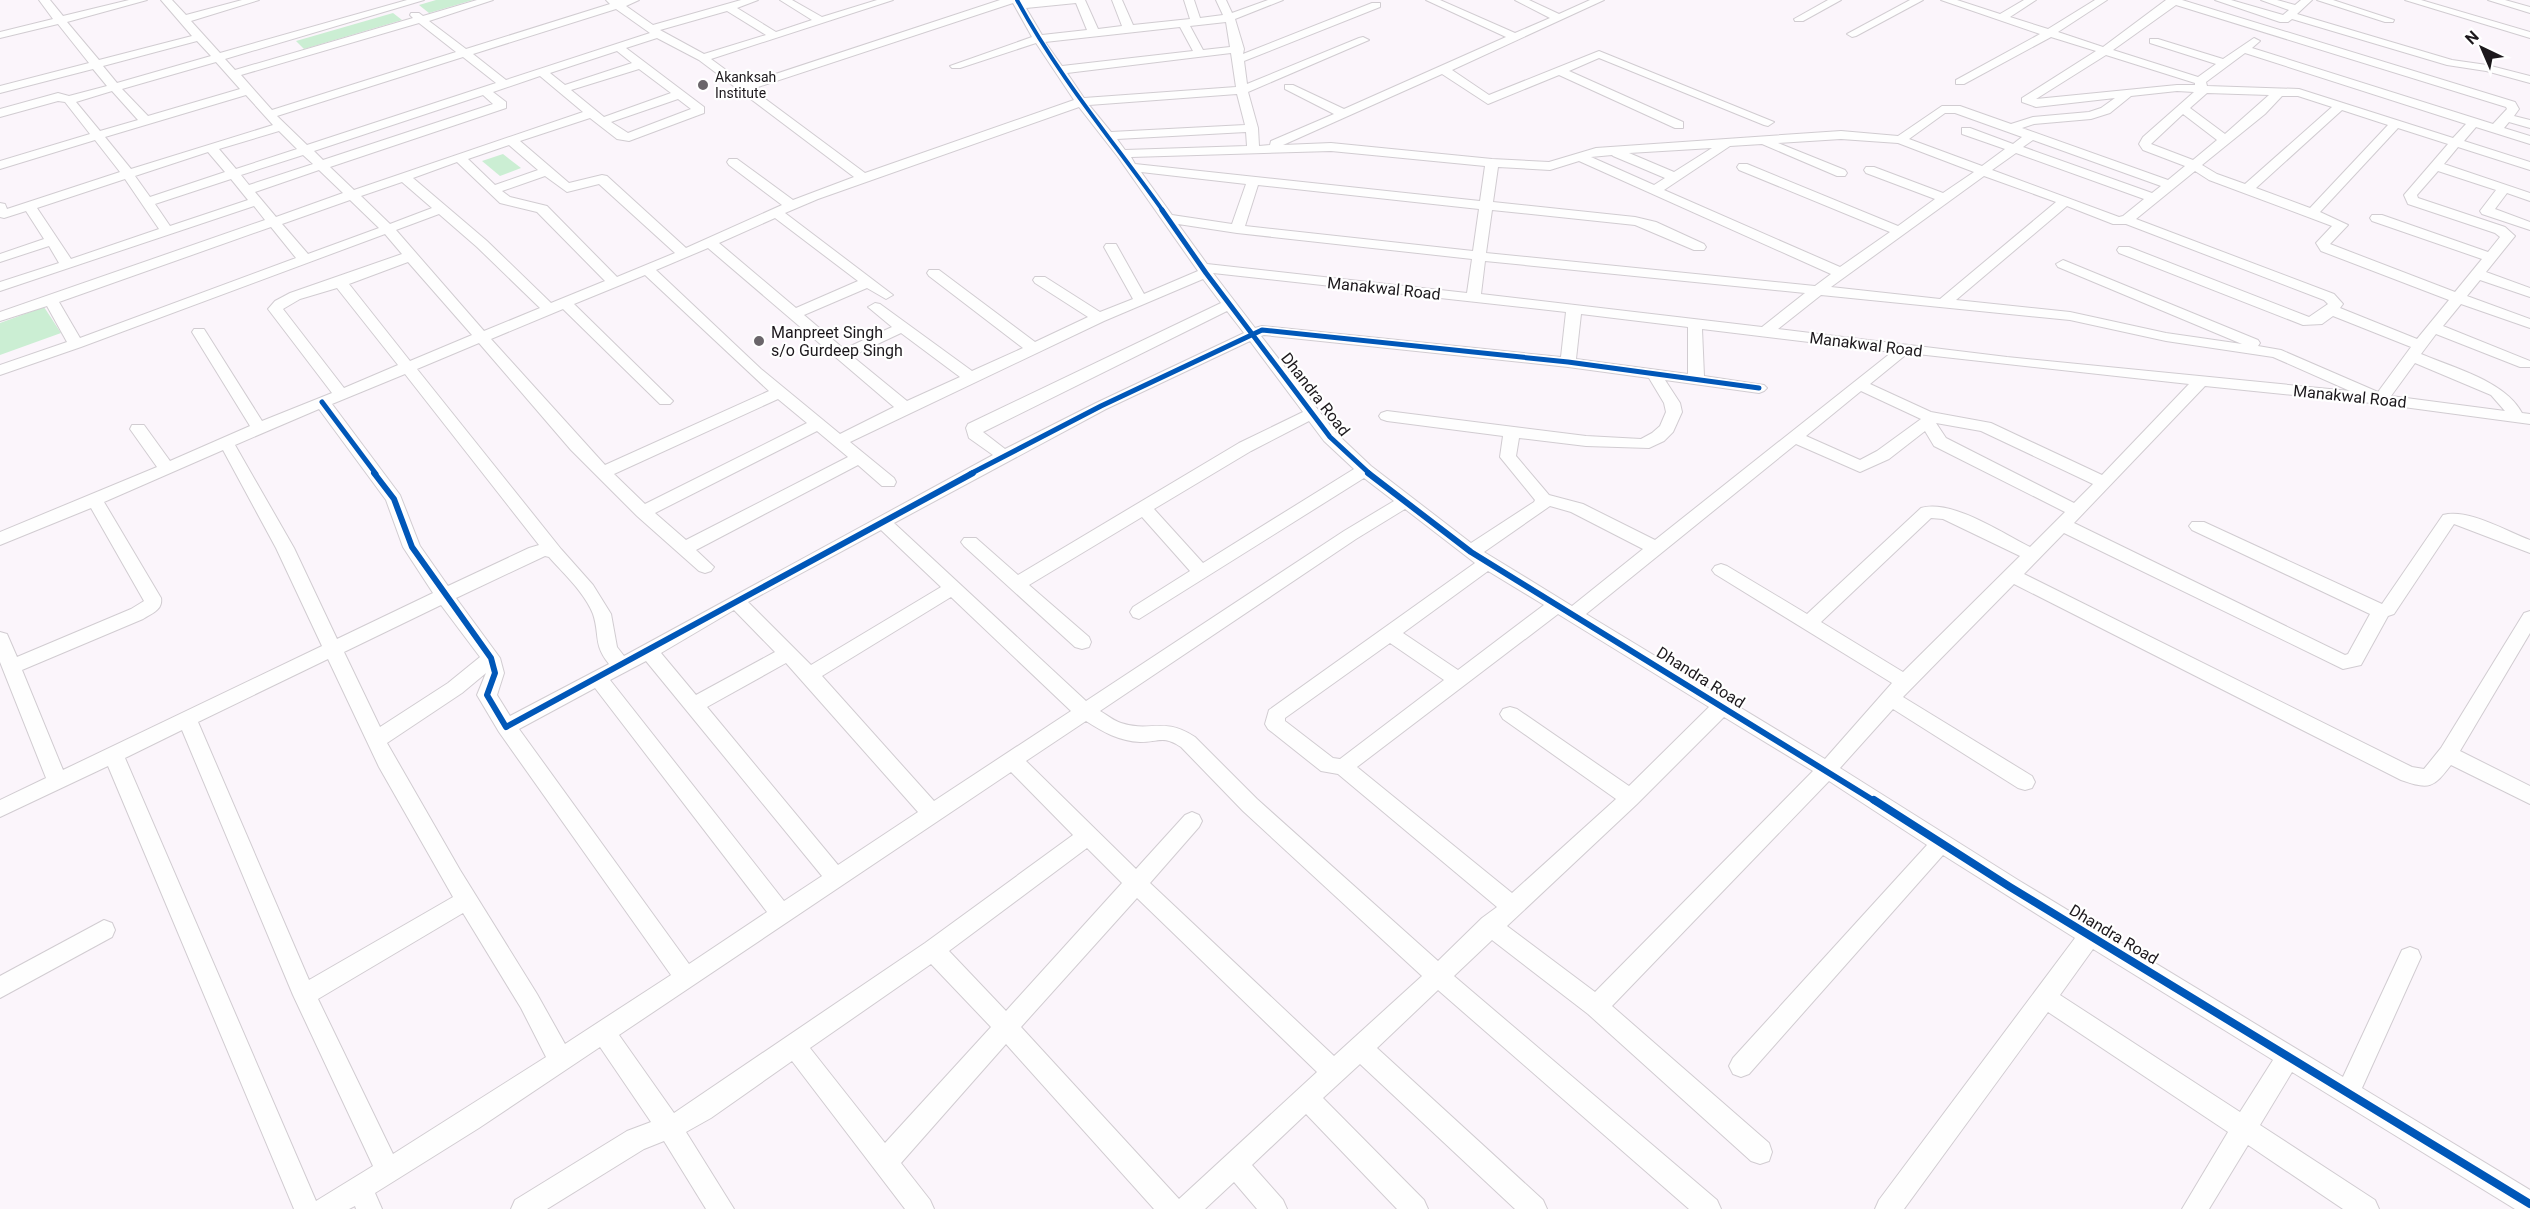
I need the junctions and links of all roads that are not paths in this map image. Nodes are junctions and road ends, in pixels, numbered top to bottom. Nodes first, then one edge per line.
1 (44, 0) edge
2 (142, 0) edge
3 (166, 0) edge
4 (253, 0) edge
5 (377, 0) edge
6 (419, 0) edge
7 (488, 0) edge
8 (634, 0) edge
9 (753, 0) edge
10 (785, 0) edge
11 (888, 0) edge
12 (1074, 0) edge
13 (1080, 0) edge
14 (1117, 0) edge
15 (1189, 0) edge
16 (1221, 0) edge
17 (1278, 0) edge
18 (1431, 0) edge
19 (1520, 0) edge
20 (1596, 0) edge
21 (1836, 0) edge
22 (1918, 0) edge
23 (1946, 0) edge
24 (2031, 0) edge
25 (2102, 0) edge
26 (2220, 0) edge
27 (2266, 0) edge
28 (2307, 0) edge
29 (2322, 0) edge
30 (2410, 0) edge
31 (2493, 0) edge
32 (2172, 1) edge
33 (614, 2) edge
34 (1016, 2) edge
35 (1967, 3) edge
36 (1376, 4) dead end
37 (401, 5) junction
38 (728, 7) junction
39 (387, 9) junction
40 (2530, 10) edge
41 (2290, 15) junction
42 (1229, 18) junction
43 (1560, 18) junction
44 (2001, 18) junction
45 (60, 19) junction
46 (184, 19) junction
47 (420, 19) junction
48 (1799, 19) dead end
49 (2389, 20) dead end
50 (820, 21) junction
51 (1196, 22) junction
52 (1183, 23) junction
53 (1129, 30) junction
54 (2270, 30) junction
55 (654, 32) junction
56 (1094, 33) junction
57 (774, 34) junction
58 (1852, 34) dead end
59 (2048, 34) junction
60 (0, 35) edge
61 (2530, 35) edge
62 (200, 37) junction
63 (1515, 37) junction
64 (1038, 39) junction
65 (279, 40) junction
66 (1363, 40) dead end
67 (2154, 40) dead end
68 (618, 47) junction
69 (2245, 48) junction
70 (2103, 51) junction
71 (465, 54) junction
72 (1200, 54) junction
73 (1239, 54) junction
74 (296, 56) junction
75 (219, 58) junction
76 (703, 58) junction
77 (2225, 63) junction
78 (642, 64) junction
79 (97, 65) junction
80 (956, 66) dead end
81 (1443, 69) junction
82 (1061, 70) junction
83 (1558, 70) junction
84 (2311, 70) junction
85 (542, 72) junction
86 (233, 74) junction
87 (2528, 77) edge
88 (1960, 82) dead end
89 (504, 84) junction
90 (2201, 86) junction
91 (1289, 87) dead end
92 (2045, 87) junction
93 (116, 88) junction
94 (744, 88) junction
95 (563, 89) junction
96 (0, 90) edge
97 (1242, 90) junction
98 (248, 91) junction
99 (485, 91) junction
100 (2128, 93) junction
101 (2281, 93) junction
102 (681, 94) junction
103 (2072, 99) junction
104 (69, 100) junction
105 (1081, 102) junction
106 (2341, 105) junction
107 (2183, 109) junction
108 (0, 113) edge
109 (592, 113) junction
110 (1342, 113) junction
111 (270, 114) junction
112 (2505, 117) junction
113 (146, 121) junction
114 (603, 121) junction
115 (1768, 122) dead end
116 (2474, 122) junction
117 (2396, 123) junction
118 (2530, 124) edge
119 (1678, 125) dead end
120 (281, 127) junction
121 (1252, 129) junction
122 (2012, 129) junction
123 (2496, 129) junction
124 (1966, 130) dead end
125 (98, 136) junction
126 (1107, 136) junction
127 (2031, 136) junction
128 (511, 140) junction
129 (1900, 140) junction
130 (2224, 140) junction
131 (2530, 140) edge
132 (1762, 141) junction
133 (2458, 142) junction
134 (1726, 144) junction
135 (212, 147) junction
136 (1267, 148) junction
137 (2013, 148) junction
138 (1253, 149) junction
139 (1613, 151) junction
140 (306, 152) junction
141 (1578, 156) junction
142 (459, 157) junction
143 (1126, 161) junction
144 (733, 162) dead end
145 (1492, 163) junction
146 (0, 165) edge
147 (321, 165) junction
148 (2193, 165) junction
149 (2436, 166) junction
150 (2530, 166) edge
151 (1743, 167) dead end
152 (1870, 170) dead end
153 (1983, 170) junction
154 (547, 171) junction
155 (1841, 173) dead end
156 (128, 174) junction
157 (234, 174) junction
158 (404, 177) junction
159 (1675, 177) junction
160 (863, 178) junction
161 (1253, 182) junction
162 (2170, 185) junction
163 (2504, 188) junction
164 (247, 190) junction
165 (493, 190) junction
166 (2246, 190) junction
167 (1653, 191) junction
168 (355, 195) junction
169 (2530, 196) edge
170 (1944, 198) junction
171 (2153, 198) junction
172 (257, 201) junction
173 (2065, 201) junction
174 (147, 202) junction
175 (1486, 205) junction
176 (29, 206) junction
177 (792, 206) junction
178 (441, 209) junction
179 (2487, 211) junction
180 (1, 212) edge
181 (776, 213) junction
182 (2312, 213) junction
183 (1167, 218) junction
184 (2377, 218) dead end
185 (2127, 219) junction
186 (272, 222) junction
187 (2478, 223) junction
188 (2530, 226) edge
189 (388, 229) junction
190 (1237, 229) junction
191 (167, 231) junction
192 (1899, 231) junction
193 (52, 241) junction
194 (709, 242) junction
195 (1111, 247) dead end
196 (1699, 247) dead end
197 (2124, 250) dead end
198 (684, 254) junction
199 (410, 256) junction
200 (1478, 256) junction
201 (0, 258) edge
202 (2491, 258) junction
203 (305, 260) junction
204 (68, 264) junction
205 (2063, 264) dead end
206 (647, 269) junction
207 (1204, 271) junction
208 (934, 273) dead end
209 (1841, 273) junction
210 (2478, 274) junction
211 (1040, 280) dead end
212 (340, 282) junction
213 (614, 282) junction
214 (868, 282) junction
215 (0, 287) edge
216 (1818, 290) junction
217 (2530, 293) edge
218 (886, 295) dead end
219 (1473, 298) junction
220 (2289, 298) junction
221 (2458, 298) junction
222 (1140, 299) junction
223 (51, 300) junction
224 (1945, 302) junction
225 (564, 303) junction
226 (1230, 304) junction
227 (875, 307) dead end
228 (549, 309) junction
229 (1574, 309) junction
230 (2331, 310) junction
231 (2175, 311) junction
232 (794, 315) junction
233 (0, 317) edge
234 (1099, 318) junction
235 (1695, 323) junction
236 (2530, 324) edge
237 (903, 327) junction
238 (2434, 328) junction
239 (1767, 331) junction
240 (199, 332) dead end
241 (2144, 332) junction
242 (1252, 333) junction
243 (483, 336) junction
244 (76, 344) junction
245 (1034, 349) junction
246 (1904, 349) junction
247 (2416, 351) junction
248 (2276, 353) junction
249 (842, 355) junction
250 (1568, 362) junction
251 (2525, 364) dead end
252 (408, 367) junction
253 (0, 370) edge
254 (1654, 374) junction
255 (970, 377) junction
256 (1696, 380) junction
257 (2200, 382) junction
258 (1860, 385) junction
259 (1759, 388) dead end
260 (780, 392) junction
261 (341, 394) junction
262 (2381, 399) junction
263 (666, 401) dead end
264 (322, 402) junction
265 (905, 408) junction
266 (1312, 413) junction
267 (1387, 416) dead end
268 (2524, 418) edge
269 (1930, 421) junction
270 (818, 424) junction
271 (259, 428) junction
272 (138, 429) dead end
273 (1512, 432) junction
274 (1793, 436) junction
275 (838, 441) junction
276 (226, 442) junction
277 (1004, 456) junction
278 (859, 458) junction
279 (167, 468) junction
280 (1365, 470) junction
281 (604, 472) junction
282 (888, 482) dead end
283 (2104, 483) junction
284 (1543, 499) junction
285 (94, 500) junction
286 (1406, 501) junction
287 (1143, 507) junction
288 (2076, 511) junction
289 (643, 512) junction
290 (882, 521) junction
291 (2063, 525) junction
292 (2198, 526) dead end
293 (0, 539) edge
294 (969, 542) dead end
295 (1656, 548) junction
296 (2530, 548) edge
297 (683, 549) junction
298 (1471, 552) junction
299 (555, 553) junction
300 (2032, 555) junction
301 (1488, 562) junction
302 (705, 567) dead end
303 (1721, 570) dead end
304 (1200, 572) junction
305 (2012, 575) junction
306 (1017, 584) junction
307 (952, 588) junction
308 (444, 595) junction
309 (736, 601) junction
310 (1566, 609) junction
311 (2381, 611) junction
312 (1139, 612) dead end
313 (2530, 618) edge
314 (1808, 623) junction
315 (1389, 633) junction
316 (0, 639) edge
317 (1082, 642) dead end
318 (333, 648) junction
319 (649, 651) junction
320 (788, 654) junction
321 (491, 658) junction
322 (622, 666) junction
323 (11, 667) junction
324 (809, 675) junction
325 (598, 679) junction
326 (1457, 679) junction
327 (464, 681) junction
328 (1905, 682) junction
329 (491, 684) junction
330 (1892, 699) junction
331 (693, 706) junction
332 (1724, 706) junction
333 (1084, 711) junction
334 (1510, 714) dead end
335 (187, 718) junction
336 (506, 727) junction
337 (376, 740) junction
338 (113, 754) junction
339 (2448, 754) junction
340 (1011, 759) junction
341 (1343, 767) junction
342 (1827, 770) junction
343 (57, 781) junction
344 (2025, 782) dead end
345 (2530, 795) edge
346 (1630, 798) junction
347 (0, 809) edge
348 (932, 813) junction
349 (1192, 821) dead end
350 (1086, 837) junction
351 (1942, 842) junction
352 (837, 879) junction
353 (1137, 882) junction
354 (467, 900) junction
355 (1511, 905) junction
356 (782, 915) junction
357 (1490, 925) junction
358 (104, 930) dead end
359 (2091, 935) junction
360 (933, 950) junction
361 (2410, 957) dead end
362 (1438, 976) junction
363 (686, 978) junction
364 (0, 988) edge
365 (304, 995) junction
366 (2046, 998) junction
367 (1596, 1007) junction
368 (1006, 1027) junction
369 (604, 1033) junction
370 (795, 1047) junction
371 (1360, 1048) junction
372 (2288, 1057) junction
373 (561, 1061) junction
374 (1741, 1066) dead end
375 (1334, 1072) junction
376 (2348, 1093) junction
377 (1306, 1098) junction
378 (669, 1127) junction
379 (2245, 1130) junction
380 (1760, 1152) dead end
381 (885, 1162) junction
382 (1235, 1164) junction
383 (388, 1172) junction
384 (365, 1199) edge
385 (2530, 1204) edge
386 (911, 1206) edge
387 (717, 1207) edge
388 (307, 1209) edge
389 (326, 1209) edge
390 (524, 1209) edge
391 (1171, 1209) edge
392 (1186, 1209) edge
393 (1274, 1209) edge
394 (1415, 1209) edge
395 (1534, 1209) edge
396 (1708, 1209) edge
397 (1888, 1209) edge
398 (2195, 1209) edge
399 (2366, 1209) edge

1 - 45 street
2 - 45 street
3 - 46 street
4 - 46 street
5 - 39 street
6 - 37 street
7 - 47 street
8 - 33 street
9 - 38 street
10 - 50 street
11 - 50 street
12 - 34 street
13 - 56 street
14 - 53 street
15 - 51 street
16 - 42 street
17 - 42 street
18 - 63 street
19 - 43 street
20 - 43 street
21 - 48 street
22 - 58 street
23 - 35 street
24 - 44 street
25 - 59 street
26 - 41 street
27 - 41 street
28 - 41 street
29 - 49 street
30 - 61 street
31 - 40 street
32 - 54 street
32 - 70 street
33 - 55 street
33 - 71 street
34 - 64 street, Dhandra Road
34 - 94 street
35 - 44 street
36 - 73 street
37 - 39 street
37 - 47 street
38 - 55 street
38 - 57 street
39 - 65 street
41 - 54 street
41 - 87 street
42 - 51 street
42 - 73 street
43 - 63 street
44 - 59 street
45 - 60 street
45 - 79 street
46 - 62 street
47 - 71 street
47 - 74 street
50 - 57 street
51 - 52 street
52 - 53 street
52 - 72 street
53 - 56 street
54 - 69 street
54 - 112 street
55 - 68 street
55 - 76 street
56 - 64 street
57 - 76 street
59 - 70 street
59 - 88 street
62 - 75 street
62 - 79 street
63 - 81 street
64 - 80 street
64 - 82 street, Dhandra Road
65 - 74 street
65 - 75 street
66 - 97 street
67 - 77 street
68 - 78 street
68 - 85 street
69 - 77 street
69 - 84 street
70 - 90 street
70 - 92 street
71 - 89 street
71 - 111 street
72 - 73 street
72 - 82 street
73 - 97 street
74 - 86 street
75 - 86 street
75 - 93 street
76 - 94 street
77 - 90 street
78 - 95 street
78 - 102 street
79 - 93 street
79 - 96 street
81 - 83 street
81 - 110 street
82 - 105 street, Dhandra Road
83 - 115 street
83 - 119 street
84 - 101 street
84 - 116 street
85 - 89 street
85 - 95 street
86 - 98 street
89 - 99 street
90 - 100 street
90 - 101 street
90 - 107 street
91 - 110 street
92 - 103 street
92 - 103 street
93 - 104 street
93 - 113 street
94 - 160 street
95 - 109 street
97 - 105 street
97 - 121 street
98 - 111 street
98 - 113 street
99 - 140 street
99 - 147 street
100 - 103 street
100 - 122 street
101 - 106 street
101 - 130 street
102 - 114 street
102 - 114 street
104 - 108 street
104 - 125 street
105 - 126 street, Dhandra Road
105 - 160 street
106 - 117 street
106 - 166 street
107 - 130 street
107 - 148 street
109 - 114 street
109 - 128 street
110 - 136 street
111 - 120 street
112 - 118 street
112 - 123 street
113 - 125 street
116 - 123 street
116 - 133 street
117 - 133 street
117 - 182 street
120 - 135 street
120 - 140 street
121 - 126 street
121 - 138 street
122 - 127 street
122 - 129 street
123 - 131 street
124 - 137 street
125 - 146 street
125 - 156 street
126 - 143 street, Dhandra Road
127 - 137 street
127 - 162 street
128 - 142 street
128 - 154 street
129 - 132 street
129 - 153 street
130 - 148 street
132 - 134 street
132 - 155 street
133 - 149 street
133 - 150 street
134 - 139 street
134 - 159 street
135 - 156 street
135 - 157 street
136 - 138 street
136 - 145 street
137 - 153 street
137 - 171 street
138 - 143 street
139 - 141 street
139 - 159 street
140 - 147 street
140 - 157 street
141 - 145 street
141 - 167 street
142 - 158 street
142 - 165 street
143 - 161 street
143 - 183 street, Dhandra Road
144 - 177 street
145 - 175 street
147 - 164 street
147 - 168 street
148 - 162 street
148 - 166 street
149 - 163 street
149 - 187 street
151 - 192 street
152 - 170 street
153 - 170 street
153 - 173 street
154 - 165 street
154 - 198 street
156 - 174 street
156 - 176 street
157 - 164 street
157 - 174 street
158 - 168 street
158 - 178 street
159 - 167 street
160 - 177 street
161 - 175 street
161 - 190 street
162 - 171 street
163 - 169 street
163 - 179 street
164 - 172 street
165 - 213 street
166 - 182 street
167 - 209 street
168 - 186 street
168 - 189 street
170 - 192 street
171 - 185 street
172 - 186 street
172 - 191 street
173 - 185 street
173 - 224 street
174 - 191 street
175 - 196 street
175 - 200 street
176 - 180 street
176 - 193 street
177 - 181 street
178 - 189 street
178 - 228 street
179 - 187 street
179 - 188 street
181 - 194 street
181 - 214 street
182 - 221 street
183 - 190 street
183 - 207 street, Dhandra Road
184 - 202 street
185 - 220 street
186 - 203 street
186 - 223 street
187 - 202 street
189 - 199 street
189 - 203 street
190 - 200 street
191 - 204 street
192 - 209 street
193 - 201 street
193 - 204 street
194 - 198 street
194 - 232 street
195 - 222 street
197 - 220 street
198 - 206 street
199 - 212 street
199 - 243 street
200 - 216 street
200 - 219 street
202 - 210 street
203 - 244 street
204 - 215 street
205 - 231 street
206 - 213 street
206 - 260 street
207 - 219 street, Manakwal Road
207 - 222 street
207 - 226 street, Dhandra Road
208 - 245 street
209 - 216 street
210 - 217 street
210 - 221 street
211 - 234 street
212 - 252 street
212 - 261 street
213 - 225 street
214 - 218 street
214 - 232 street
216 - 224 street
216 - 239 street
219 - 229 street, Manakwal Road
220 - 230 street
220 - 230 street
221 - 236 street
221 - 238 street
222 - 234 street
223 - 233 street
223 - 244 street
224 - 241 street
225 - 228 street
225 - 263 street
226 - 242 street, Dhandra Road
226 - 277 street
227 - 237 street
228 - 243 street
229 - 235 street, Manakwal Road
229 - 250 street
230 - 247 street
231 - 241 street
231 - 248 street
232 - 249 street
234 - 245 street
235 - 239 street, Manakwal Road
235 - 256 street
237 - 249 street
237 - 255 street
238 - 247 street
238 - 251 street
239 - 246 street, Manakwal Road
240 - 271 street
241 - 248 street
242 - 250 street
242 - 266 street, Dhandra Road
242 - 277 street
243 - 252 street
243 - 281 street
244 - 253 street
245 - 255 street
246 - 257 street, Manakwal Road
246 - 258 street
247 - 262 street
247 - 268 street
248 - 262 street
249 - 265 street
250 - 254 street
252 - 261 street
252 - 299 street
254 - 256 street
254 - 273 street
255 - 265 street
256 - 259 street
257 - 262 street, Manakwal Road
257 - 283 street
258 - 269 street
258 - 274 street
260 - 270 street
260 - 281 street
261 - 264 street
262 - 268 street, Manakwal Road
264 - 271 street
264 - 308 street
265 - 275 street
266 - 280 street, Dhandra Road
266 - 287 street
267 - 273 street
269 - 274 street
269 - 283 street
269 - 288 street
270 - 275 street
270 - 289 street
271 - 276 street
272 - 279 street
273 - 284 street
274 - 295 street
275 - 278 street
276 - 279 street
276 - 318 street
277 - 290 street
278 - 282 street
278 - 297 street
279 - 285 street
280 - 286 street, Dhandra Road
280 - 304 street
281 - 289 street
283 - 288 street
284 - 295 street
284 - 298 street
285 - 293 street
285 - 323 street
286 - 298 street, Dhandra Road
286 - 333 street
287 - 304 street
287 - 306 street
288 - 291 street
289 - 297 street
290 - 307 street
290 - 309 street
291 - 300 street
291 - 311 street
292 - 311 street
294 - 306 street
295 - 310 street
296 - 311 street
297 - 302 street
298 - 301 street, Dhandra Road
299 - 308 street
299 - 322 street
300 - 305 street
300 - 314 street
301 - 310 street, Dhandra Road
301 - 315 street
303 - 314 street
304 - 312 street
305 - 328 street
305 - 339 street
306 - 317 street
307 - 324 street
307 - 333 street
308 - 318 street
308 - 321 street
309 - 319 street
309 - 320 street
310 - 326 street
310 - 332 street, Dhandra Road
313 - 339 street
314 - 328 street
315 - 326 street
315 - 341 street
316 - 323 street
318 - 335 street
318 - 337 street
319 - 322 street
319 - 331 street
320 - 324 street
320 - 331 street
321 - 327 street
321 - 329 street
322 - 325 street
323 - 343 street
324 - 348 street
325 - 336 street
325 - 356 street
326 - 341 street
327 - 329 street
327 - 337 street
328 - 330 street
329 - 336 street
330 - 342 street
330 - 344 street
331 - 352 street
332 - 342 street, Dhandra Road
332 - 346 street
333 - 340 street
333 - 362 street
334 - 346 street
335 - 338 street
335 - 365 street
336 - 363 street
337 - 354 street
338 - 343 street
338 - 388 street
339 - 345 street
340 - 348 street
340 - 350 street
341 - 355 street
342 - 351 street, Dhandra Road
342 - 367 street
343 - 347 street
346 - 355 street
348 - 352 street
349 - 353 street
350 - 353 street
350 - 360 street
351 - 359 street, Dhandra Road
351 - 374 street
352 - 356 street
353 - 368 street
353 - 375 street
354 - 365 street
354 - 373 street
355 - 357 street
356 - 363 street
357 - 362 street
357 - 367 street
358 - 364 street
359 - 366 street
359 - 372 street, Dhandra Road
360 - 368 street
360 - 370 street
361 - 376 street
362 - 371 street
362 - 396 street
363 - 369 street
365 - 383 street
366 - 379 street
366 - 397 street
367 - 380 street
368 - 381 street
368 - 391 street
369 - 373 street
369 - 378 street
370 - 378 street
370 - 381 street
371 - 375 street
371 - 395 street
372 - 376 street, Dhandra Road
372 - 379 street
373 - 383 street
375 - 377 street
376 - 385 street, Dhandra Road
377 - 382 street
377 - 394 street
378 - 387 street
378 - 390 street
379 - 398 street
379 - 399 street
381 - 386 street
382 - 392 street
382 - 393 street
383 - 384 street
384 - 389 street

